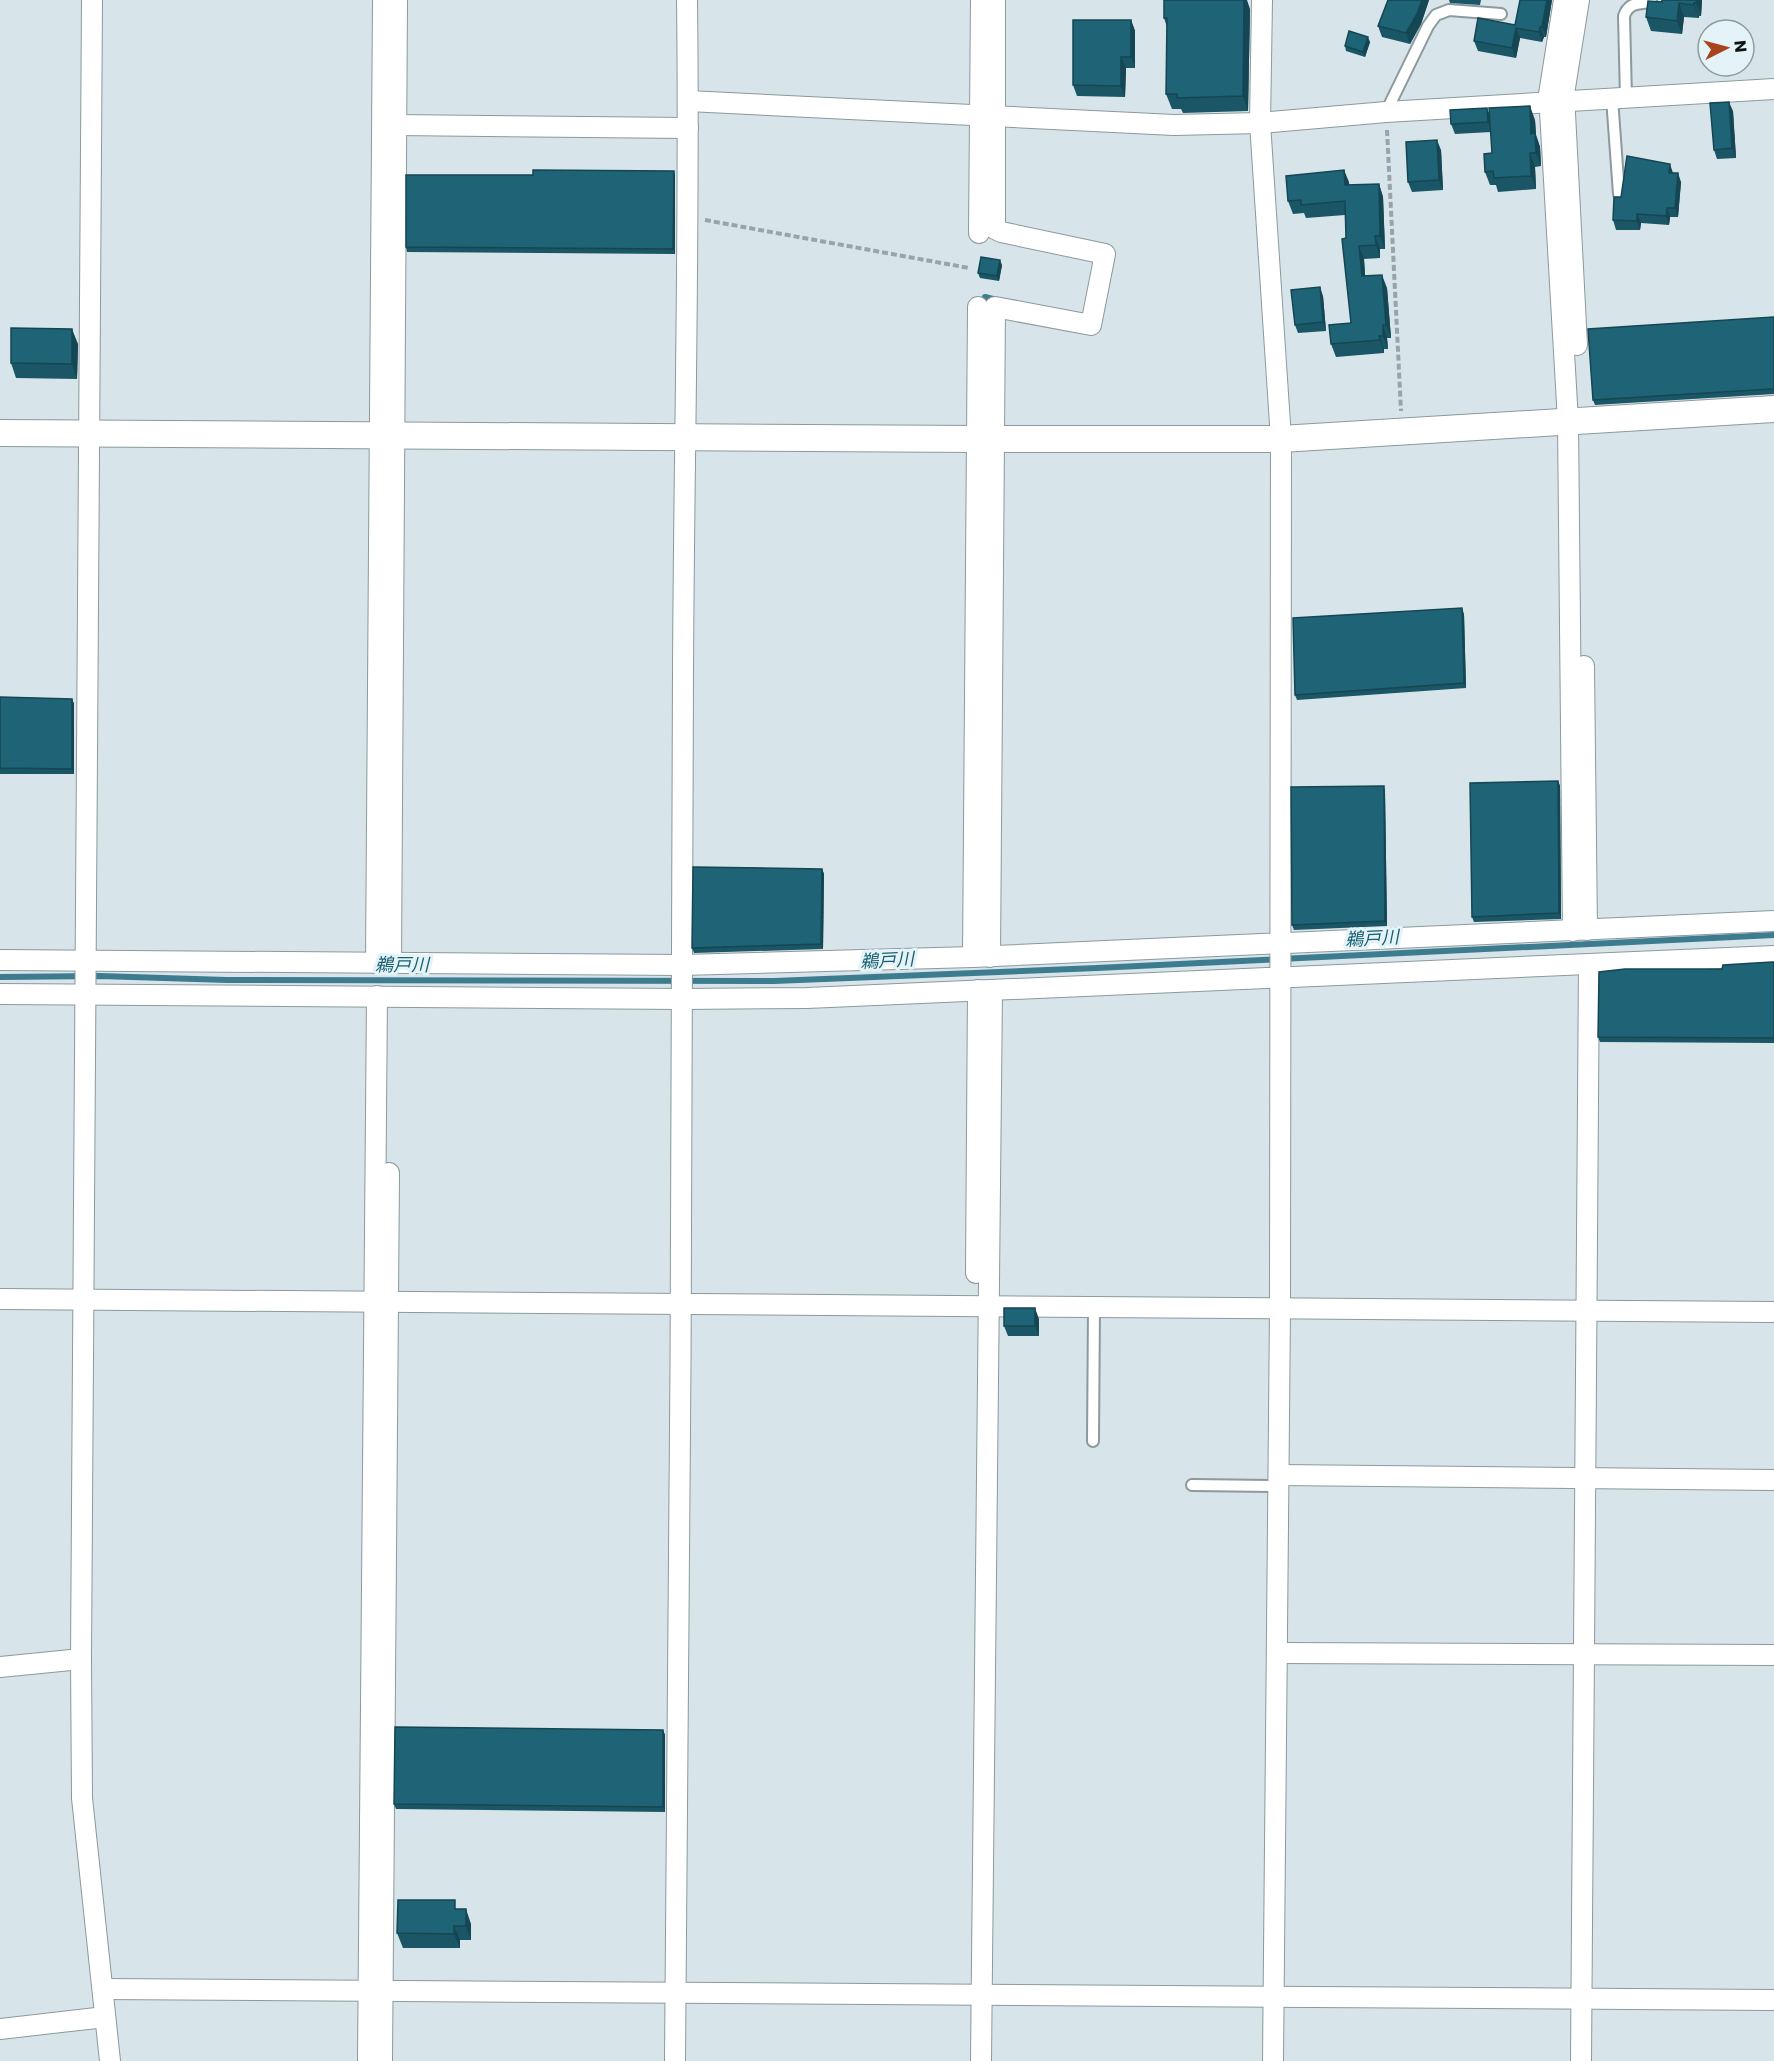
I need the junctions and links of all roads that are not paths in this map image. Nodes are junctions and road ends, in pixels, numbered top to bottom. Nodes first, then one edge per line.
1 (92, 0) edge
2 (383, 0) edge
3 (397, 0) edge
4 (687, 0) edge
5 (981, 0) edge
6 (995, 0) edge
7 (1262, 0) edge
8 (1564, 0) edge
9 (1579, 0) edge
10 (1651, 2) edge
11 (1501, 14) dead end
12 (1774, 89) edge
13 (1619, 98) junction
14 (688, 101) junction
15 (1557, 102) junction
16 (1386, 112) junction
17 (988, 116) junction
18 (1260, 123) junction
19 (396, 125) junction
20 (688, 128) junction
21 (1619, 194) edge
22 (979, 233) dead end
23 (978, 307) dead end
24 (1774, 409) edge
25 (1575, 421) junction
26 (0, 432) edge
27 (89, 433) junction
28 (387, 435) junction
29 (684, 437) junction
30 (985, 439) junction
31 (1281, 439) junction
32 (1774, 921) edge
33 (1580, 930) junction
34 (1282, 947) junction
35 (1774, 956) edge
36 (982, 957) junction
37 (0, 960) edge
38 (384, 963) junction
39 (86, 964) junction
40 (1583, 964) junction
41 (682, 968) junction
42 (1282, 974) junction
43 (985, 990) junction
44 (85, 991) junction
45 (0, 994) edge
46 (683, 995) junction
47 (384, 996) junction
48 (0, 1299) edge
49 (84, 1299) junction
50 (381, 1302) junction
51 (681, 1304) junction
52 (982, 1306) junction
53 (1094, 1307) junction
54 (1280, 1308) junction
55 (1580, 1311) junction
56 (1774, 1312) edge
57 (1093, 1441) dead end
58 (1579, 1477) junction
59 (1279, 1480) junction
60 (1774, 1480) edge
61 (1192, 1485) dead end
62 (1277, 1653) junction
63 (1578, 1653) junction
64 (1774, 1654) edge
65 (81, 1659) junction
66 (0, 1667) edge
67 (103, 1989) junction
68 (375, 1991) junction
69 (675, 1993) junction
70 (976, 1995) junction
71 (1274, 1996) junction
72 (1575, 2000) junction
73 (1774, 2000) edge
74 (105, 2017) junction
75 (0, 2029) edge
76 (110, 2061) edge
77 (368, 2061) edge
78 (382, 2061) edge
79 (675, 2061) edge
80 (969, 2061) edge
81 (981, 2061) edge
82 (1273, 2061) edge
83 (1568, 2061) edge
84 (1581, 2061) edge

1 - 27 street
2 - 28 street
3 - 19 street
4 - 14 street
5 - 17 street
6 - 17 street
7 - 18 street
8 - 15 street
9 - 15 street
10 - 13 lane
11 - 16 lane
12 - 13 street
13 - 15 street
13 - 21 lane
14 - 17 street
14 - 20 street
15 - 16 street
15 - 25 street
16 - 18 street
17 - 18 street
17 - 22 street
17 - 30 street
18 - 31 street
19 - 20 street
19 - 28 street
20 - 29 street
23 - 30 street
24 - 25 street
25 - 31 street
25 - 33 street
26 - 27 street
27 - 28 street
27 - 39 street
28 - 29 street
28 - 38 street
29 - 30 street
29 - 41 street
30 - 31 street
30 - 36 street
31 - 34 street
32 - 33 street
33 - 34 street
34 - 36 street
34 - 42 street
35 - 40 street
36 - 41 street
37 - 39 street
38 - 39 street
38 - 41 street
39 - 44 street
40 - 42 street
40 - 55 street
41 - 46 street
42 - 43 street
42 - 54 street
43 - 46 street
43 - 52 street
44 - 45 street
44 - 47 street
44 - 49 street
46 - 47 street
46 - 51 street
47 - 50 street
48 - 49 street
49 - 50 street
49 - 65 street
50 - 51 street
50 - 68 street
51 - 52 street
51 - 69 street
52 - 53 street
52 - 70 street
53 - 54 street
53 - 57 lane
54 - 55 street
54 - 59 street
55 - 56 street
55 - 58 street
58 - 59 street
58 - 60 street
58 - 63 street
59 - 61 lane
59 - 62 street
62 - 63 street
62 - 71 street
63 - 64 street
63 - 72 street
65 - 66 street
65 - 67 street
67 - 68 street
67 - 74 street
68 - 69 street
68 - 77 street
68 - 78 street
69 - 70 street
69 - 79 street
70 - 71 street
70 - 80 street
70 - 81 street
71 - 72 street
71 - 82 street
72 - 73 street
72 - 83 street
72 - 84 street
74 - 75 street
74 - 76 street

